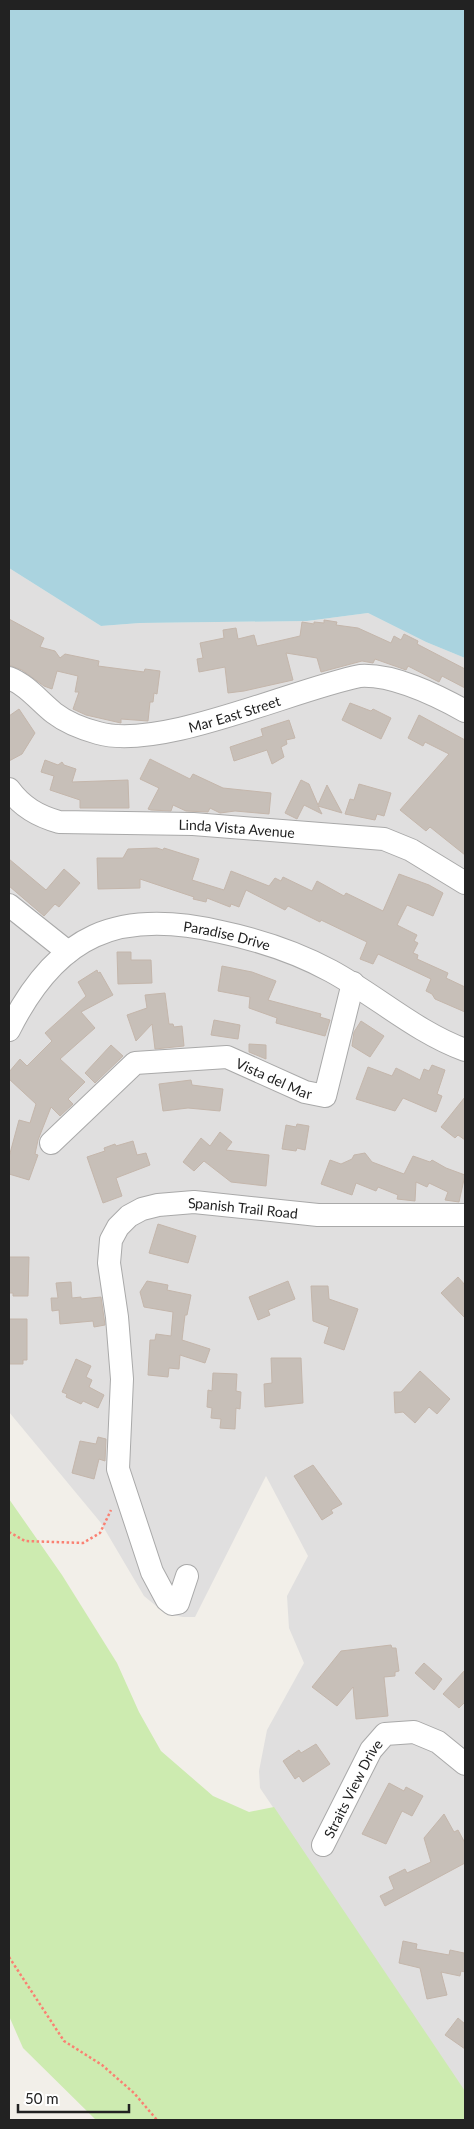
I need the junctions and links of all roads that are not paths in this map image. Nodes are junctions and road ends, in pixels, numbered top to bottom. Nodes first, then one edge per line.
1 (9, 678) edge
2 (465, 711) edge
3 (9, 789) edge
4 (465, 883) edge
5 (9, 905) edge
6 (68, 952) junction
7 (353, 983) junction
8 (9, 1030) edge
9 (465, 1050) edge
10 (51, 1143) dead end
11 (462, 1218) edge
12 (187, 1576) dead end
13 (465, 1764) edge
14 (323, 1845) dead end

1 - 2 street, Mar East Street
3 - 4 street, Linda Vista Avenue
5 - 6 street
6 - 7 street, Paradise Drive
6 - 8 street, Paradise Drive
7 - 9 street, Paradise Drive
7 - 10 street, Vista del Mar
11 - 12 street, Spanish Trail Road
13 - 14 street, Straits View Drive

